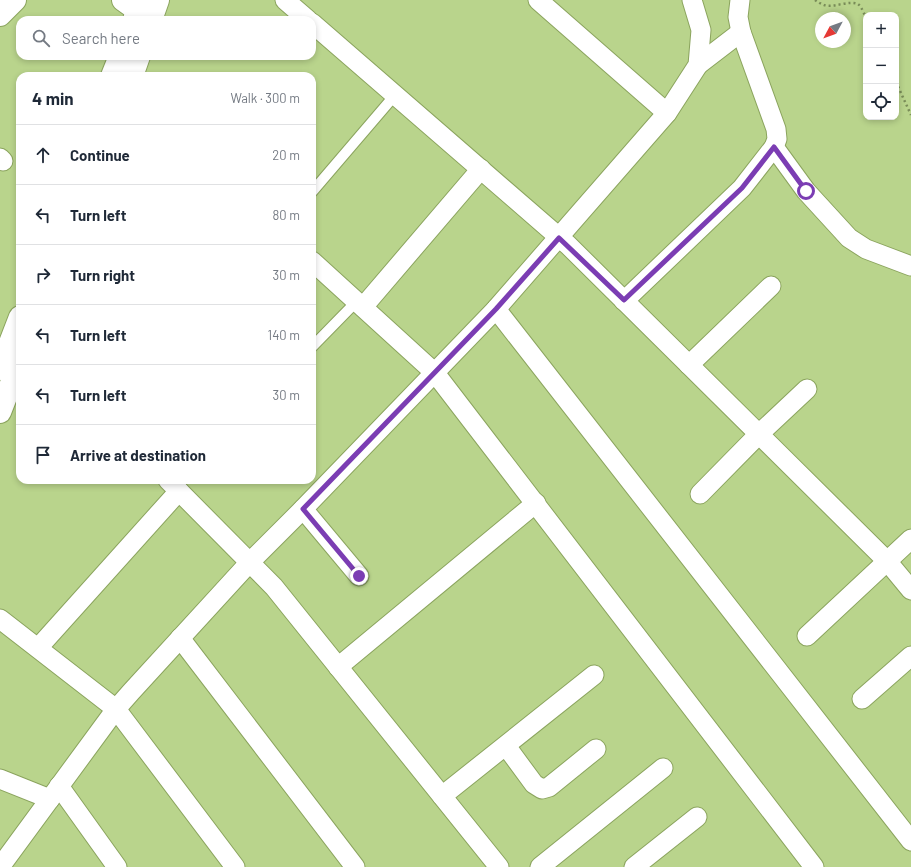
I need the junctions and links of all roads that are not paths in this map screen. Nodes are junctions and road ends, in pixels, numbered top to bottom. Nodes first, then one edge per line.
1 (15, 0) edge
2 (158, 0) edge
3 (285, 0) edge
4 (538, 0) edge
5 (692, 0) edge
6 (740, 0) edge
7 (140, 12) edge
8 (0, 15) edge
9 (303, 16) edge
10 (316, 26) edge
11 (741, 32) junction
12 (118, 60) edge
13 (138, 60) edge
14 (698, 65) junction
15 (114, 72) edge
16 (133, 72) edge
17 (395, 95) junction
18 (667, 113) junction
19 (774, 147) junction
20 (481, 169) junction
21 (316, 187) edge
22 (559, 238) junction
23 (316, 265) edge
24 (911, 266) edge
25 (771, 286) dead end
26 (624, 300) junction
27 (360, 304) junction
28 (496, 309) junction
29 (16, 327) edge
30 (316, 343) edge
31 (689, 365) junction
32 (0, 369) edge
33 (16, 371) edge
34 (435, 373) junction
35 (807, 389) dead end
36 (0, 412) edge
37 (759, 434) junction
38 (173, 485) edge
39 (700, 494) dead end
40 (536, 503) junction
41 (303, 509) junction
42 (911, 539) edge
43 (887, 561) junction
44 (250, 562) junction
45 (359, 576) dead end
46 (911, 590) edge
47 (0, 619) edge
48 (807, 636) dead end
49 (180, 638) junction
50 (38, 648) junction
51 (911, 656) edge
52 (338, 667) junction
53 (594, 675) dead end
54 (862, 699) dead end
55 (116, 709) junction
56 (506, 746) junction
57 (596, 749) dead end
58 (663, 768) dead end
59 (0, 779) edge
60 (55, 793) junction
61 (442, 796) junction
62 (697, 817) dead end
63 (911, 841) edge
64 (0, 867) edge
65 (117, 867) edge
66 (234, 867) edge
67 (355, 867) edge
68 (499, 867) edge
69 (540, 867) edge
70 (634, 867) edge
71 (814, 867) edge

1 - 8 main road
2 - 7 main road
3 - 9 street
4 - 18 street
5 - 14 street
6 - 11 street
10 - 17 street
11 - 14 street
11 - 19 street
12 - 15 main road
13 - 16 main road
14 - 18 street
17 - 20 street
17 - 21 lane
18 - 22 street
19 - 24 street
19 - 26 street
20 - 22 street
20 - 27 street
22 - 26 street
22 - 28 street
23 - 27 street
25 - 31 street
26 - 31 street
27 - 30 lane
27 - 34 street
28 - 34 street
28 - 63 street
29 - 32 main road
31 - 37 street
33 - 36 main road
34 - 40 street
34 - 41 street
35 - 37 street
37 - 39 street
37 - 43 street
38 - 44 street
38 - 50 street
40 - 52 street
40 - 71 street
41 - 44 street
41 - 45 street
42 - 43 street
43 - 46 street
43 - 48 street
44 - 49 street
44 - 52 street
47 - 50 street
49 - 55 street
49 - 67 street
50 - 55 street
51 - 54 street
52 - 61 street
53 - 56 street
55 - 60 street
55 - 66 street
56 - 57 street
56 - 61 street
58 - 69 street
59 - 60 street
60 - 64 street
60 - 65 street
61 - 68 street
62 - 70 street

